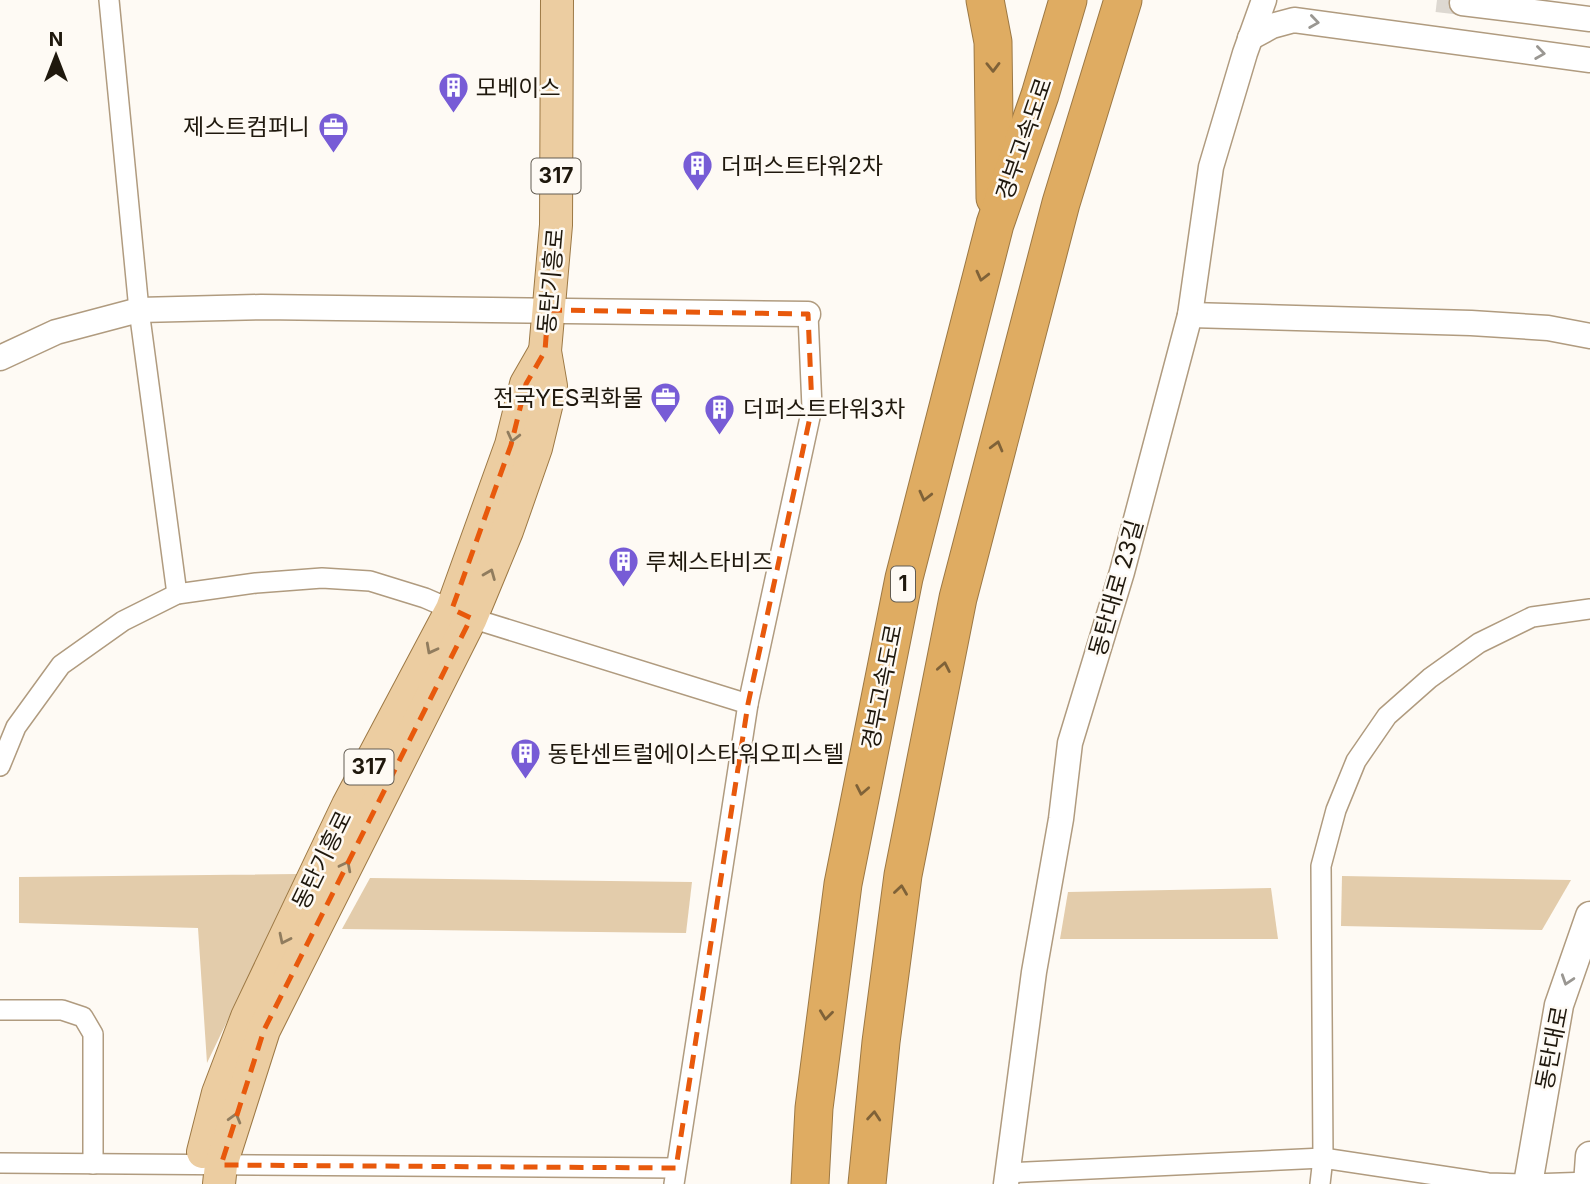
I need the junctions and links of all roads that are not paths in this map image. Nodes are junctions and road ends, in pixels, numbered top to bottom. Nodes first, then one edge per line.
1 (109, 0) edge
2 (557, 0) edge
3 (985, 0) edge
4 (1068, 0) edge
5 (1123, 0) edge
6 (1264, 0) edge
7 (1462, 3) dead end
8 (1590, 19) edge
9 (1250, 38) junction
10 (1590, 60) edge
11 (995, 224) junction
12 (139, 310) junction
13 (548, 310) junction
14 (808, 314) joint
15 (1190, 315) junction
16 (1590, 336) edge
17 (0, 358) edge
18 (177, 594) junction
19 (1590, 609) edge
20 (461, 614) junction
21 (748, 704) junction
22 (0, 766) edge
23 (1590, 916) edge
24 (0, 1010) edge
25 (1323, 1158) junction
26 (0, 1163) edge
27 (93, 1164) junction
28 (209, 1174) edge
29 (675, 1176) edge
30 (1589, 1176) edge
31 (1006, 1178) edge
32 (810, 1184) edge
33 (867, 1184) edge
34 (1320, 1184) edge
35 (1527, 1184) edge

1 - 12 street
2 - 13 main road, 동탄기흥로 / 317
3 -> 11 highway
4 - 11 highway, 경부고속도로 / 1
33 -> 5 highway
6 - 9 street, 동탄대로 23길
7 - 8 street
9 -> 10 street
9 - 15 street, 동탄대로 23길
11 -> 32 highway, 경부고속도로 / 1
12 - 13 street
12 - 17 street
12 - 18 street
13 - 14 street
13 - 20 main road, 동탄기흥로 / 317
14 - 21 street
15 - 16 street
15 - 31 street, 동탄대로 23길
18 - 20 street
18 - 22 street
19 - 25 street
20 - 21 street
20 - 28 main road, 동탄기흥로 / 317
21 - 29 street
23 -> 35 main road, 동탄대로
24 - 27 street
25 - 31 street
25 - 34 street
25 - 35 street
26 - 27 street
27 - 28 street
28 - 29 street
30 - 35 street

